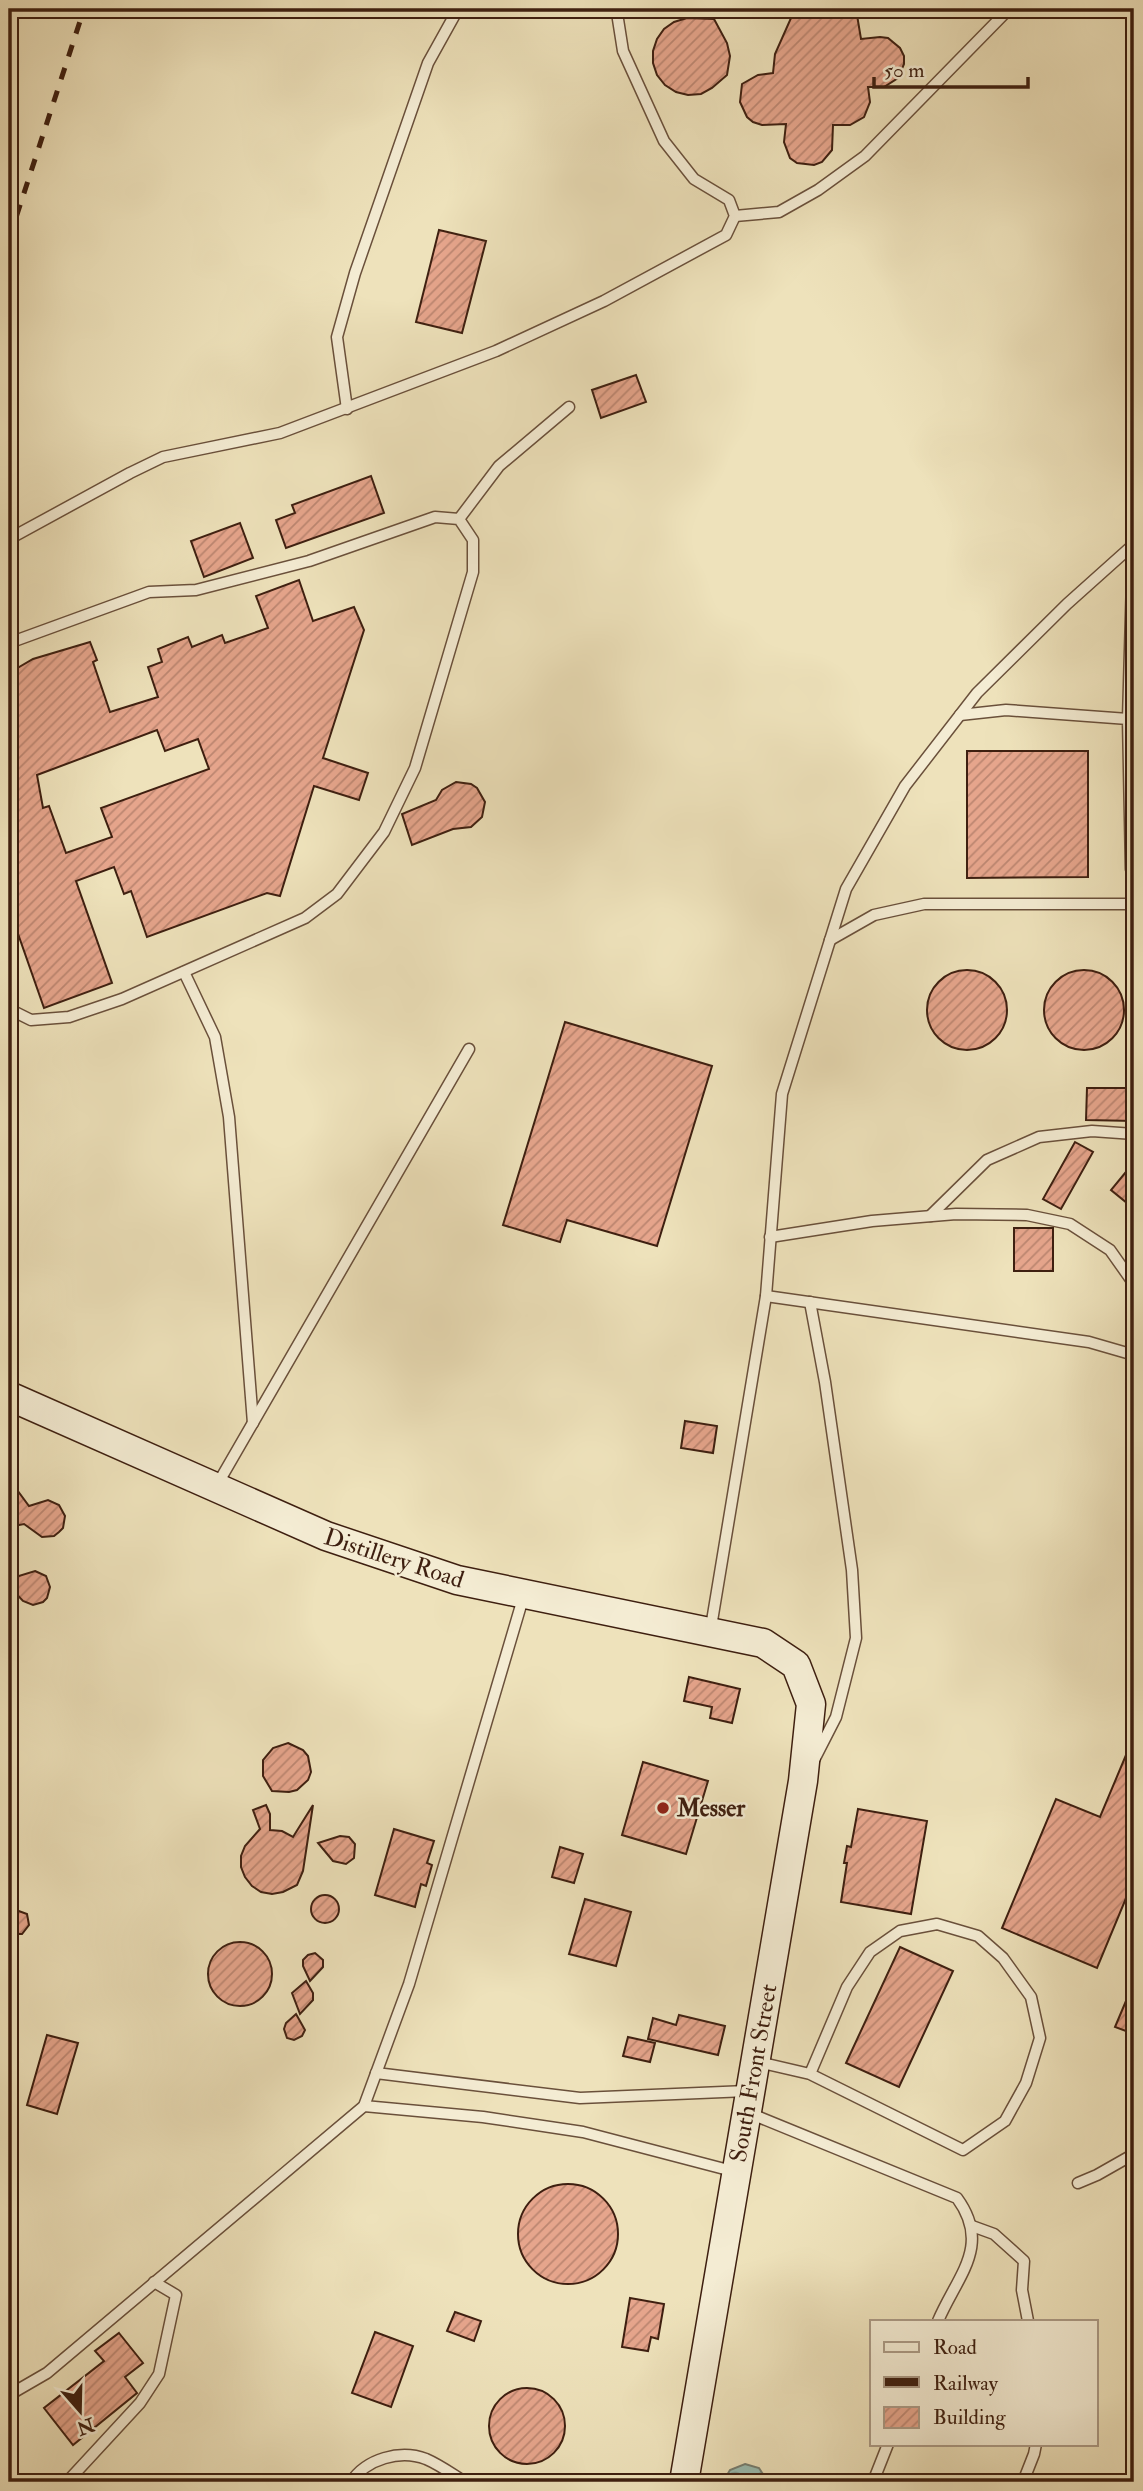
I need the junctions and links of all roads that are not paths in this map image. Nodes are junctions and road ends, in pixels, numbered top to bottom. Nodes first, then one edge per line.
1 (458, 9) edge
2 (621, 9) edge
3 (1009, 9) edge
4 (735, 216) junction
5 (569, 407) dead end
6 (347, 409) junction
7 (459, 519) junction
8 (9, 540) edge
9 (1134, 545) edge
10 (9, 643) edge
11 (960, 715) junction
12 (1131, 718) edge
13 (1134, 877) edge
14 (1134, 904) edge
15 (830, 940) junction
16 (184, 972) junction
17 (9, 1009) edge
18 (469, 1049) dead end
19 (1134, 1134) edge
20 (930, 1216) junction
21 (771, 1237) junction
22 (1134, 1284) edge
23 (766, 1296) junction
24 (810, 1302) junction
25 (1134, 1355) edge
26 (9, 1396) edge
27 (253, 1423) junction
28 (215, 1487) junction
29 (524, 1595) junction
30 (710, 1633) junction
31 (796, 1665) joint
32 (803, 1781) junction
33 (755, 2061) junction
34 (376, 2073) junction
35 (810, 2074) junction
36 (748, 2101) junction
37 (364, 2106) junction
38 (1134, 2154) edge
39 (737, 2172) junction
40 (1078, 2183) dead end
41 (972, 2226) junction
42 (154, 2282) junction
43 (938, 2320) edge
44 (1028, 2320) edge
45 (9, 2395) edge
46 (887, 2446) edge
47 (1035, 2446) edge
48 (67, 2482) edge
49 (351, 2482) edge
50 (465, 2482) edge
51 (684, 2482) edge
52 (873, 2482) edge
53 (1023, 2482) edge

1 - 6 lane
2 - 4 lane
3 - 4 lane
4 - 6 lane
5 - 7 lane
6 - 8 lane
7 - 10 lane
7 - 16 lane
9 - 11 lane
9 - 12 lane
11 - 12 lane
11 - 15 lane
12 - 13 lane
14 - 15 lane
15 - 21 lane
16 - 17 lane
16 - 27 lane
18 - 27 lane
19 - 20 lane
20 - 21 lane
20 - 22 lane
21 - 23 lane
23 - 24 lane
23 - 30 lane
24 - 25 lane
24 - 32 lane
26 - 28 street, Distillery Road
27 - 28 lane
28 - 29 street, Distillery Road
29 - 30 street, Distillery Road
29 - 34 lane
30 - 31 street, Distillery Road
31 - 32 street, South Front Street
32 - 33 street, South Front Street
33 - 35 lane
33 - 36 street, South Front Street
34 - 36 lane
34 - 37 lane
35 - 35 lane
36 - 39 street, South Front Street
36 - 41 lane
37 - 39 lane
37 - 42 lane
38 - 40 lane
39 - 51 street, South Front Street
41 - 43 lane
41 - 44 lane
42 - 45 lane
42 - 48 lane
46 - 52 lane
47 - 53 lane
49 - 50 lane

